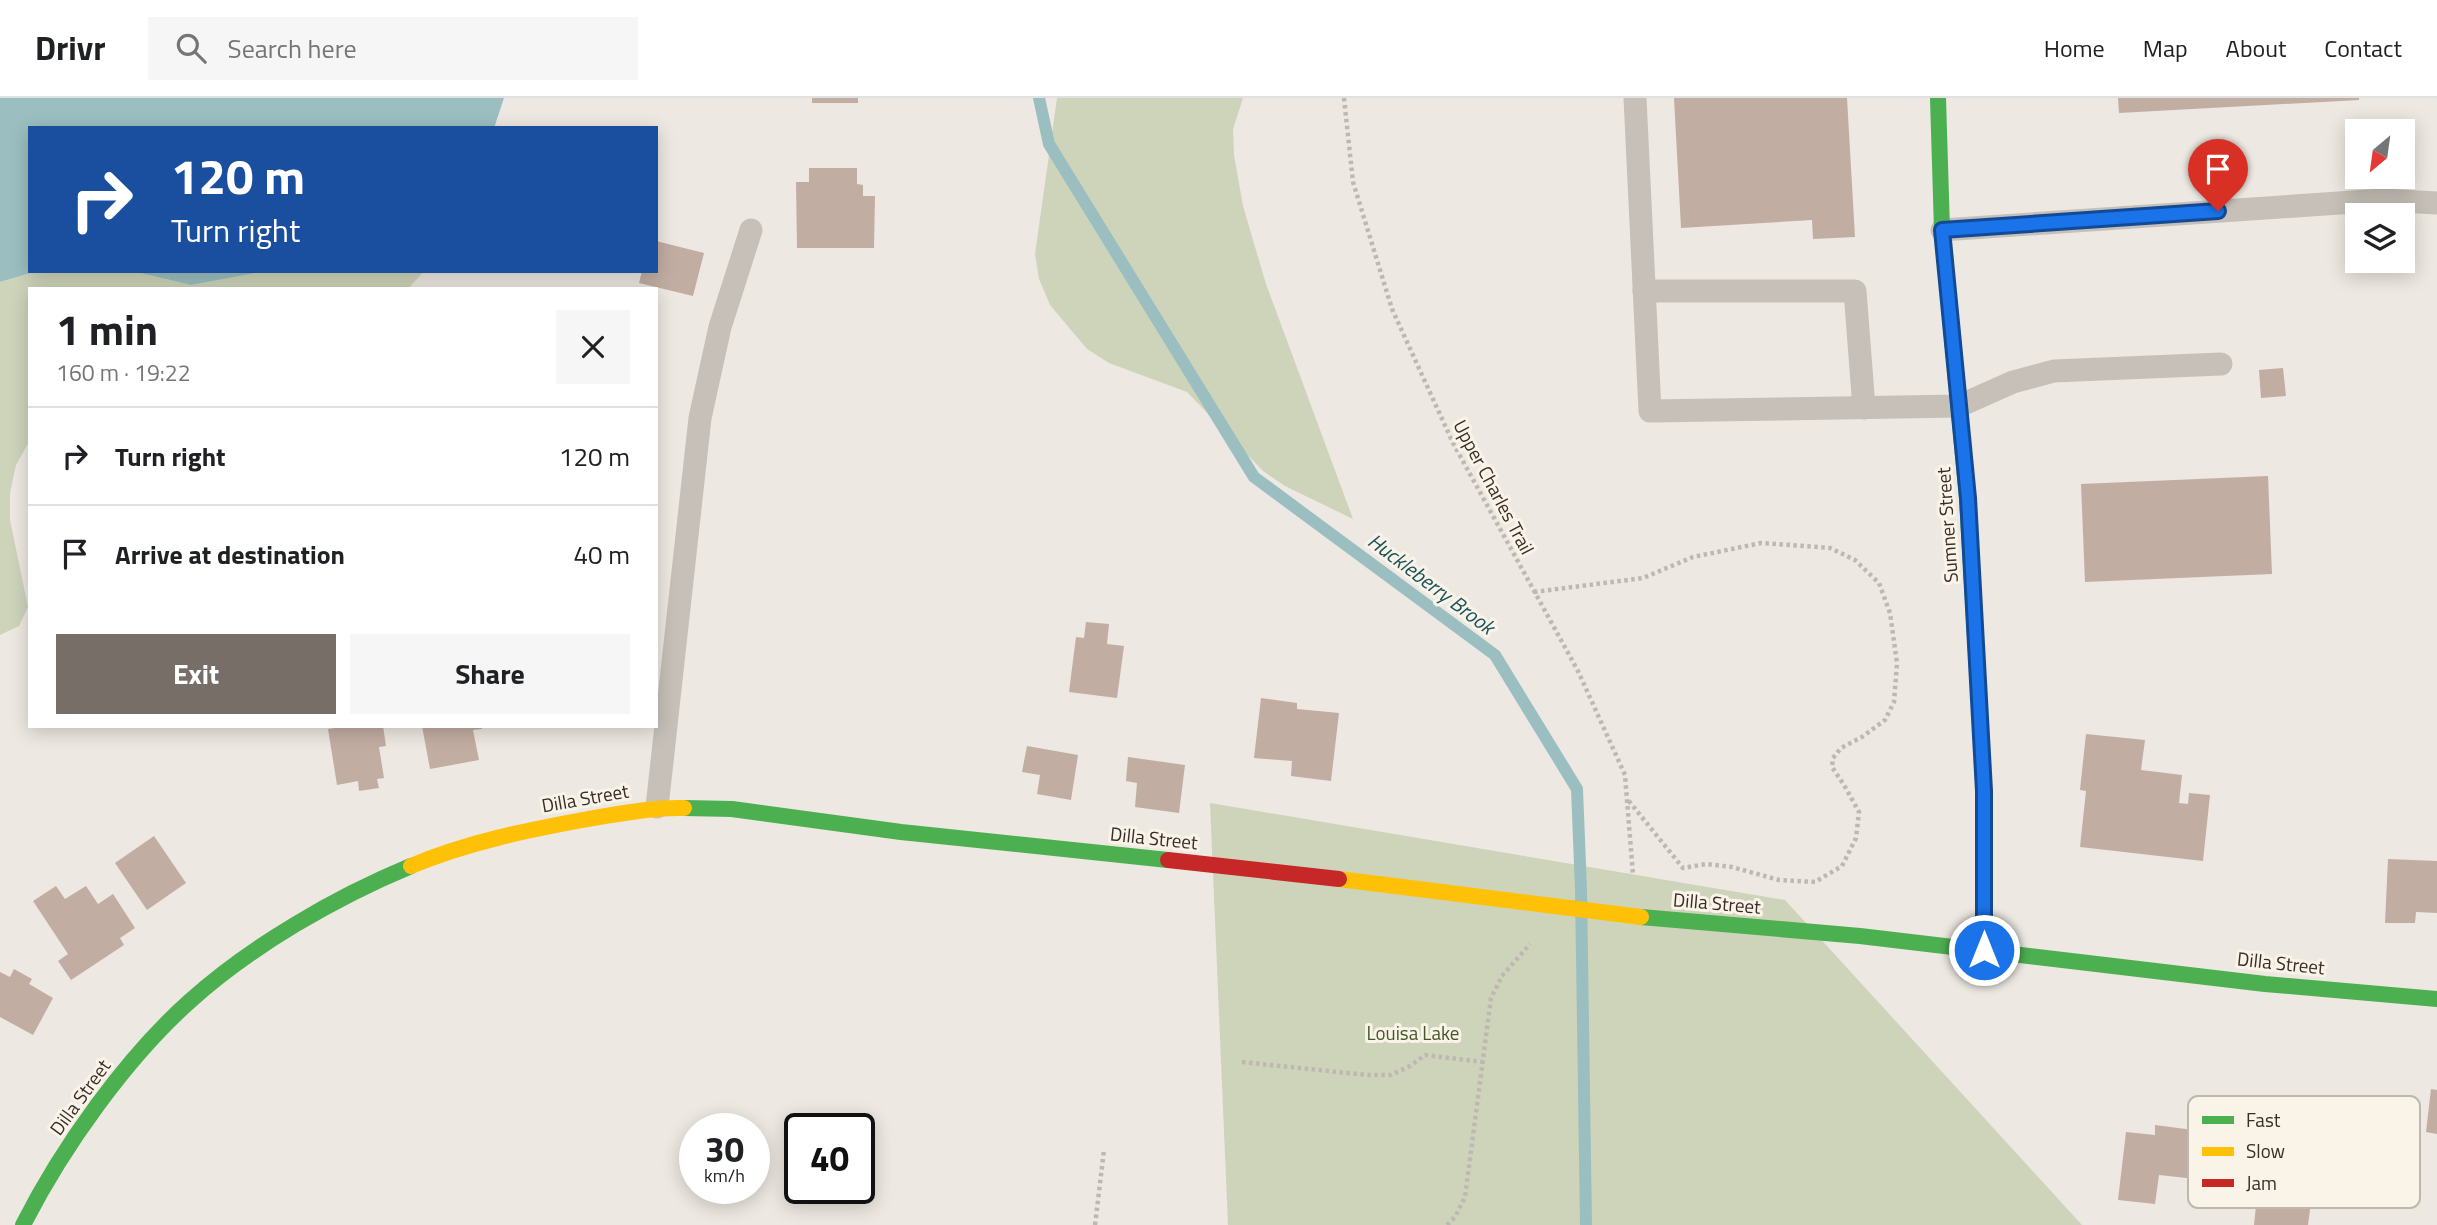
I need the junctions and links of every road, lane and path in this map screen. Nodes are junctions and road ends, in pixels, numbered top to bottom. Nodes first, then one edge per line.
1 (1345, 98) edge
2 (1635, 98) edge
3 (1938, 98) edge
4 (2437, 203) edge
5 (751, 230) dead end
6 (1942, 230) junction
7 (1644, 291) junction
8 (2221, 364) dead end
9 (1959, 405) junction
10 (1864, 408) junction
11 (1534, 592) junction
12 (1628, 799) junction
13 (657, 807) junction
14 (1634, 882) dead end
15 (1535, 941) dead end
16 (1984, 950) junction
17 (2437, 999) edge
18 (1242, 1062) dead end
19 (1483, 1062) junction
20 (1104, 1150) dead end
21 (23, 1225) edge
22 (1095, 1225) edge
23 (1447, 1225) edge

1 - 11 path, Upper Charles Trail
2 - 7 lane
3 - 6 main road, Sumner Street
4 - 6 lane
5 - 13 lane
6 - 9 main road, Sumner Street
7 - 10 lane
7 - 10 lane
8 - 9 lane
9 - 10 lane
9 - 16 main road, Sumner Street
11 - 12 path, Upper Charles Trail
11 - 12 path
12 - 14 path, Upper Charles Trail
13 - 16 main road, Dilla Street
13 - 21 main road, Dilla Street
15 - 19 path
16 - 17 main road, Dilla Street
18 - 19 path
19 - 23 path
20 - 22 path

